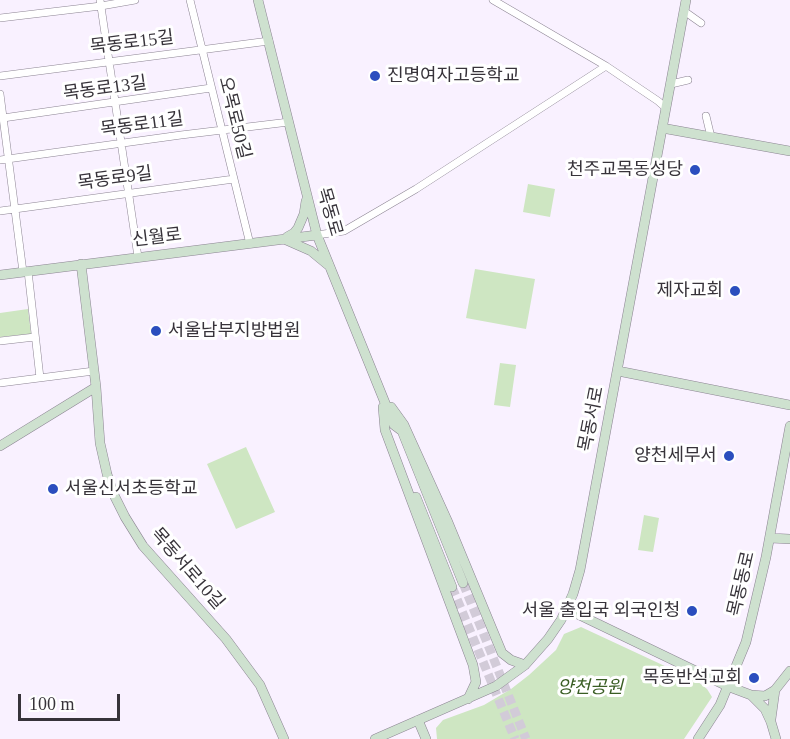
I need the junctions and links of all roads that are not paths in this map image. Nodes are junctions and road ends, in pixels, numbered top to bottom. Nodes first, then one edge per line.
1 (135, 0) edge
2 (189, 0) edge
3 (258, 0) edge
4 (493, 0) edge
5 (686, 0) edge
6 (101, 3) edge
7 (684, 10) junction
8 (0, 18) edge
9 (701, 23) dead end
10 (269, 41) junction
11 (202, 50) junction
12 (109, 61) junction
13 (606, 66) junction
14 (0, 76) edge
15 (688, 80) dead end
16 (670, 84) junction
17 (211, 88) junction
18 (0, 94) edge
19 (116, 103) junction
20 (666, 108) junction
21 (706, 116) dead end
22 (3, 118) junction
23 (289, 122) junction
24 (662, 128) junction
25 (222, 130) junction
26 (711, 137) junction
27 (122, 143) junction
28 (790, 151) edge
29 (9, 159) junction
30 (0, 160) edge
31 (234, 179) junction
32 (129, 192) junction
33 (307, 196) junction
34 (16, 208) junction
35 (0, 211) edge
36 (317, 235) junction
37 (284, 239) junction
38 (250, 244) junction
39 (138, 257) junction
40 (81, 264) junction
41 (331, 268) junction
42 (26, 272) junction
43 (0, 275) edge
44 (35, 337) junction
45 (0, 341) edge
46 (94, 371) junction
47 (618, 371) junction
48 (40, 378) junction
49 (0, 383) edge
50 (96, 387) junction
51 (382, 396) junction
52 (790, 405) edge
53 (394, 425) junction
54 (790, 426) edge
55 (0, 446) edge
56 (770, 538) junction
57 (790, 539) edge
58 (463, 583) tunnel mouth
59 (452, 587) tunnel mouth
60 (567, 609) junction
61 (525, 665) junction
62 (790, 670) edge
63 (727, 686) junction
64 (775, 690) junction
65 (751, 695) junction
66 (468, 699) junction
67 (418, 720) junction
68 (771, 722) junction
69 (284, 739) edge
70 (375, 739) edge
71 (426, 739) edge
72 (698, 739) edge
73 (776, 739) edge

1 - 6 street
2 - 11 street, 오목로50길
3 - 10 main road, 목동로
4 - 13 street
5 - 7 main road, 목동서로
6 - 8 street
6 - 12 street
7 - 9 street
7 - 16 main road, 목동서로
10 - 11 street, 목동로15길
10 - 23 main road, 목동로
11 - 12 street, 목동로15길
11 - 17 street, 오목로50길
12 - 14 street, 목동로15길
12 - 19 street
13 - 20 street
13 - 36 street
15 - 16 street
16 - 20 main road, 목동서로
17 - 19 street, 목동로13길
17 - 25 street, 오목로50길
18 - 22 street
19 - 22 street, 목동로13길
19 - 27 street
20 - 24 main road, 목동서로
21 - 26 street
22 - 29 street
23 - 25 street, 목동로11길
23 - 33 main road, 목동로
24 - 26 main road
24 - 47 main road, 목동서로
25 - 27 street, 목동로11길
25 - 31 street, 오목로50길
26 - 28 main road
27 - 29 street, 목동로11길
27 - 32 street
29 - 30 street, 목동로11길
29 - 34 street
31 - 32 street, 목동로9길
31 - 38 street, 오목로50길
32 - 34 street, 목동로9길
32 - 39 street
33 - 36 main road, 목동로
33 - 37 main road
34 - 35 street, 목동로9길
34 - 42 street
36 - 37 main road, 신월로
36 - 41 main road, 목동로
37 - 38 main road, 신월로
37 - 41 main road
38 - 39 main road, 신월로
39 - 40 main road, 신월로
40 - 42 main road, 신월로
40 - 46 main road, 목동서로10길
41 - 51 main road, 목동로
42 - 43 main road, 신월로
42 - 44 street
44 - 45 street
44 - 48 street
46 - 48 street
46 - 50 main road, 목동서로10길
47 - 52 main road
47 - 60 main road, 목동서로
48 - 49 street
50 - 55 main road
50 - 69 main road, 목동서로10길
51 - 53 main road, 목동로
51 - 61 main road
51 - 66 main road
53 - 58 main road, 목동로
53 - 59 main road, 목동로
54 - 56 main road, 목동동로
56 - 57 main road
56 - 63 main road, 목동동로
60 - 61 main road, 목동서로
60 - 63 main road
61 - 66 main road, 목동서로
62 - 64 main road
63 - 65 main road
63 - 72 main road, 목동동로
64 - 65 main road
64 - 68 main road
65 - 68 main road
66 - 67 main road, 목동서로
67 - 70 main road, 목동서로
67 - 71 main road
68 - 73 main road

